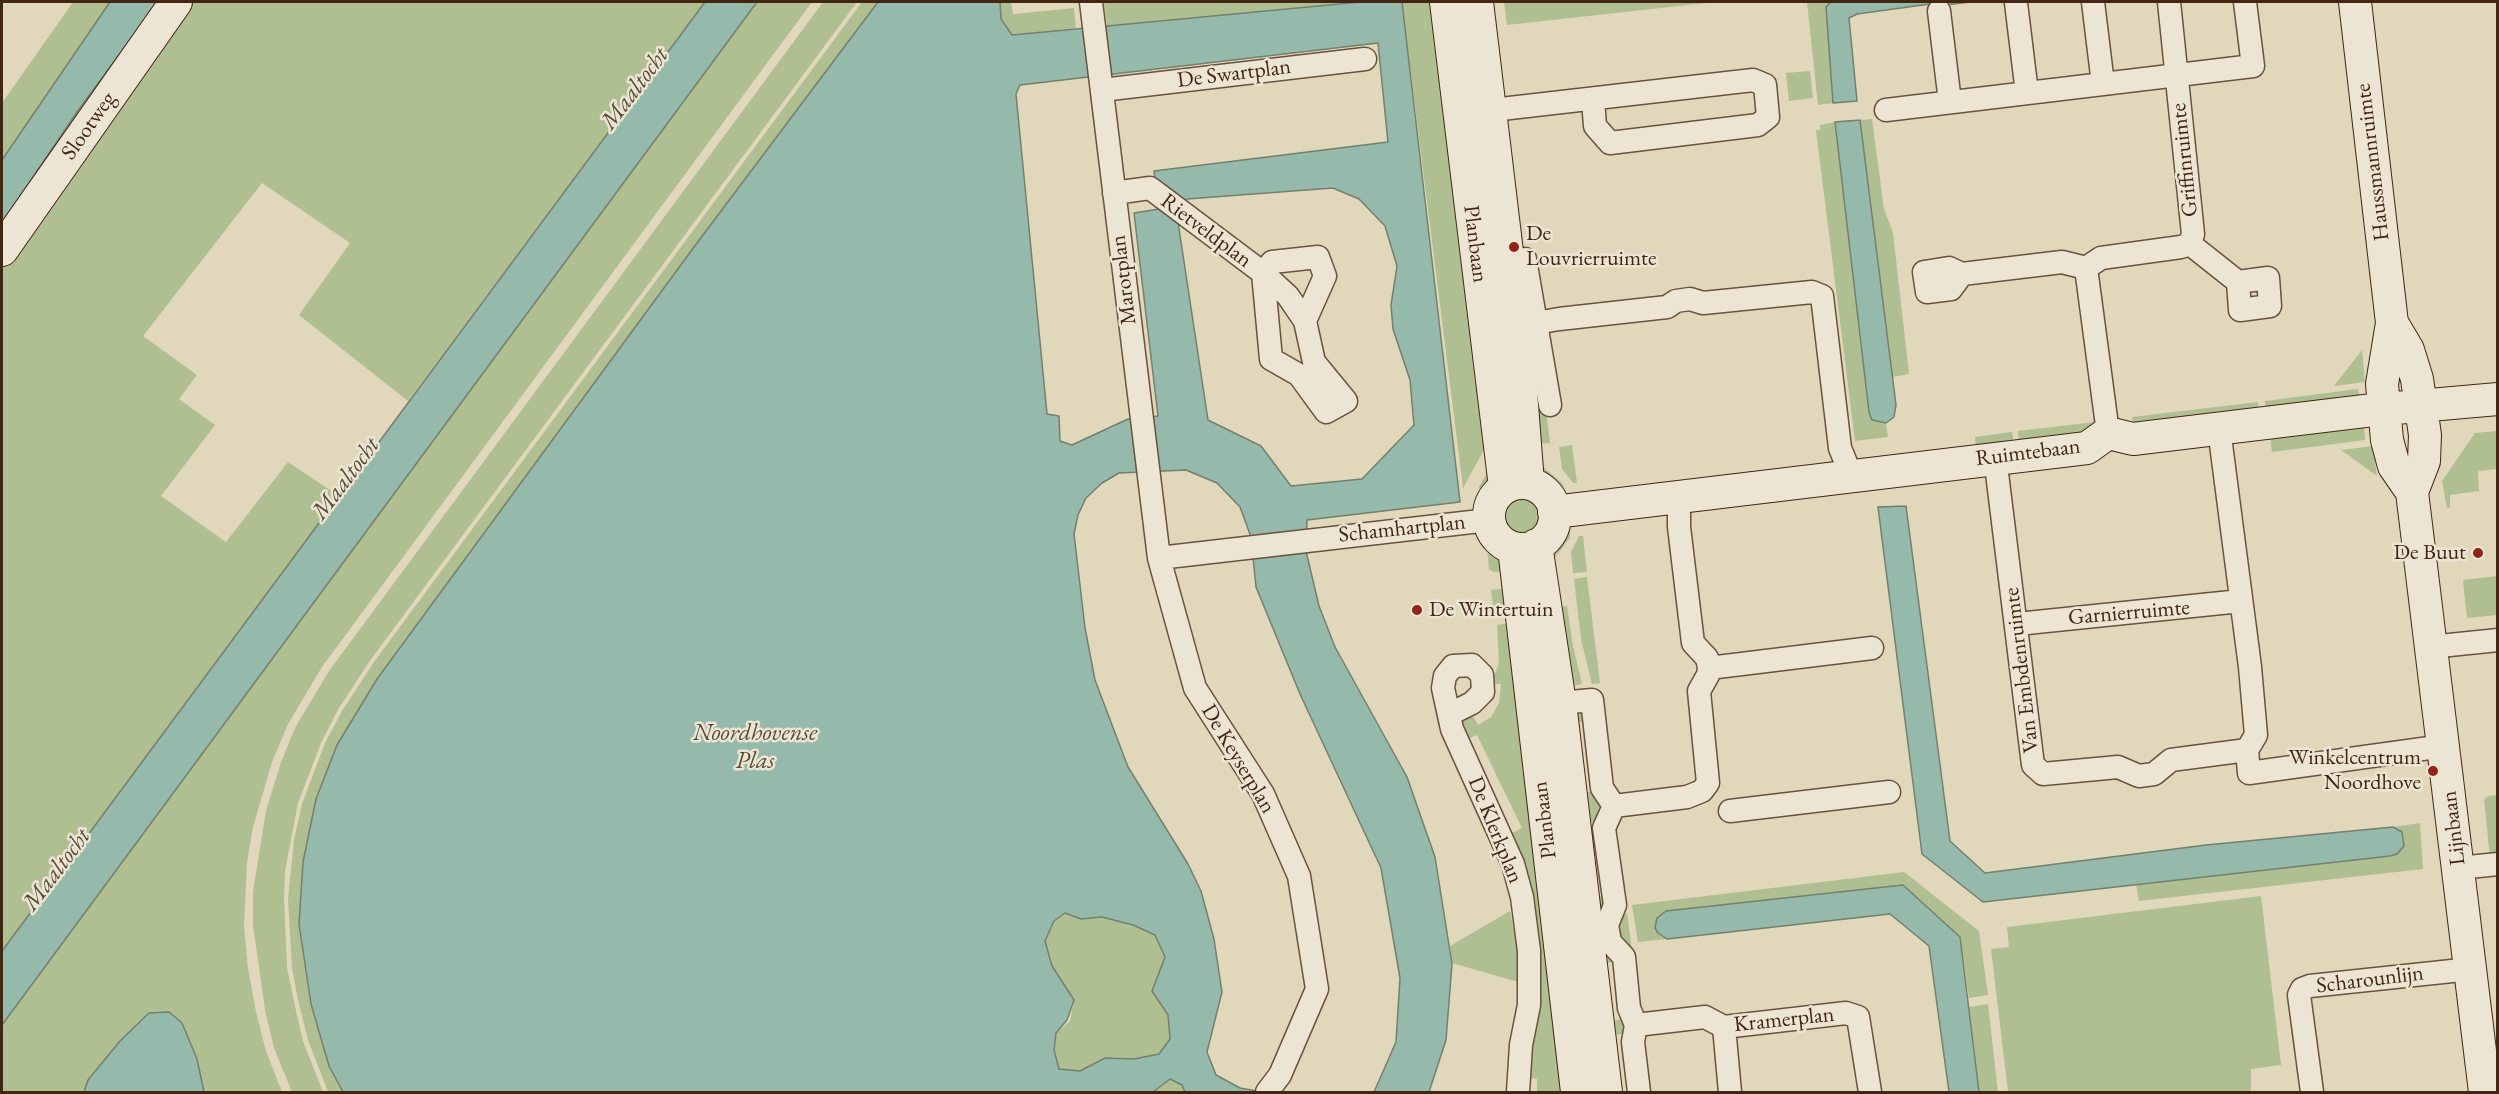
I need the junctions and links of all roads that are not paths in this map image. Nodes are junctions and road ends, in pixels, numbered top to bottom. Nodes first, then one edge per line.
1 (176, 2) edge
2 (1446, 2) edge
3 (1477, 2) edge
4 (2093, 2) edge
5 (2169, 2) edge
6 (2245, 2) edge
7 (2355, 2) edge
8 (2016, 3) dead end
9 (1092, 7) edge
10 (1939, 12) dead end
11 (1365, 58) dead end
12 (2176, 76) junction
13 (2103, 84) junction
14 (1102, 86) junction
15 (2026, 93) junction
16 (1593, 99) junction
17 (1950, 102) junction
18 (1886, 110) dead end
19 (1490, 111) junction
20 (1459, 114) junction
21 (1123, 192) junction
22 (2190, 244) junction
23 (2, 250) edge
24 (1525, 260) dead end
25 (2086, 268) junction
26 (1263, 273) junction
27 (1962, 274) dead end
28 (2238, 282) dead end
29 (1305, 321) junction
30 (2392, 323) junction
31 (1513, 328) junction
32 (2498, 399) edge
33 (1550, 405) dead end
34 (2421, 408) junction
35 (2384, 411) junction
36 (2219, 429) junction
37 (2108, 433) junction
38 (1995, 457) junction
39 (1851, 475) junction
40 (1517, 485) junction
41 (2412, 492) junction
42 (1679, 496) junction
43 (1554, 512) junction
44 (1489, 520) junction
45 (1525, 546) junction
46 (1159, 558) junction
47 (2241, 601) junction
48 (2016, 624) junction
49 (2498, 640) edge
50 (2430, 647) junction
51 (1872, 648) dead end
52 (1709, 668) junction
53 (1560, 703) junction
54 (1450, 714) dead end
55 (2444, 746) junction
56 (2247, 750) junction
57 (1889, 792) dead end
58 (1614, 806) junction
59 (1730, 811) dead end
60 (2498, 864) edge
61 (2458, 868) junction
62 (2470, 969) junction
63 (1636, 1025) junction
64 (1724, 1027) junction
65 (1267, 1092) edge
66 (1518, 1092) edge
67 (1577, 1092) edge
68 (1606, 1092) edge
69 (1639, 1092) edge
70 (1730, 1092) edge
71 (1870, 1092) edge
72 (2312, 1092) edge
73 (2485, 1092) edge

1 - 23 street, Slootweg
2 - 20 street, Planbaan
3 - 19 street, Planbaan
4 - 13 street
5 - 12 street, Griffinruimte
6 - 12 street
7 - 30 street, Haussmannruimte
8 - 15 street
9 - 14 street, Marotplan
10 - 17 street
11 - 14 street, De Swartplan
12 - 13 street
12 - 22 street, Griffinruimte
13 - 15 street
14 - 21 street, Marotplan
15 - 17 street
16 - 16 street
16 - 19 street
17 - 18 street
19 - 20 street
19 - 31 street, Planbaan
20 - 31 street, Planbaan
21 - 26 street, Rietveldplan
21 - 46 street, Marotplan
22 - 25 street, Griffinruimte
22 - 28 street, Griffinruimte
24 - 31 street
25 - 27 street
25 - 37 street
26 - 29 street, Rietveldplan
26 - 29 street, Rietveldplan
26 - 29 street, Rietveldplan
30 - 34 street, Lijnbaan
30 - 35 street, Lijnbaan
31 - 33 street
31 - 39 street
31 - 40 street, Planbaan
32 - 34 street, Ruimtebaan
34 - 35 street, Ruimtebaan
34 - 41 street, Lijnbaan
35 - 36 street, Ruimtebaan
35 - 41 street, Lijnbaan
36 - 37 street, Ruimtebaan
36 - 47 street
37 - 38 street, Ruimtebaan
38 - 39 street, Ruimtebaan
38 - 48 street, Van Embdenruimte
39 - 42 street, Ruimtebaan
40 - 43 street
40 - 44 street
41 - 50 street, Lijnbaan
42 - 43 street, Ruimtebaan
42 - 52 street
43 - 45 street
44 - 45 street
44 - 46 street, Schamhartplan
45 - 53 street, Planbaan
45 - 67 street, Planbaan
46 - 65 street, De Keyserplan
47 - 48 street, Garnierruimte
47 - 56 street
48 - 56 street, Van Embdenruimte
49 - 50 street
50 - 55 street, Lijnbaan
51 - 52 street
52 - 58 street
53 - 58 street
53 - 68 street, Planbaan
54 - 66 street, De Klerkplan
55 - 56 street
55 - 61 street, Lijnbaan
57 - 59 street
58 - 63 street
60 - 61 street
61 - 62 street, Lijnbaan
62 - 72 street, Scharounlijn
62 - 73 street, Lijnbaan
63 - 64 street, Kramerplan
63 - 69 street
64 - 70 street
64 - 71 street, Kramerplan

